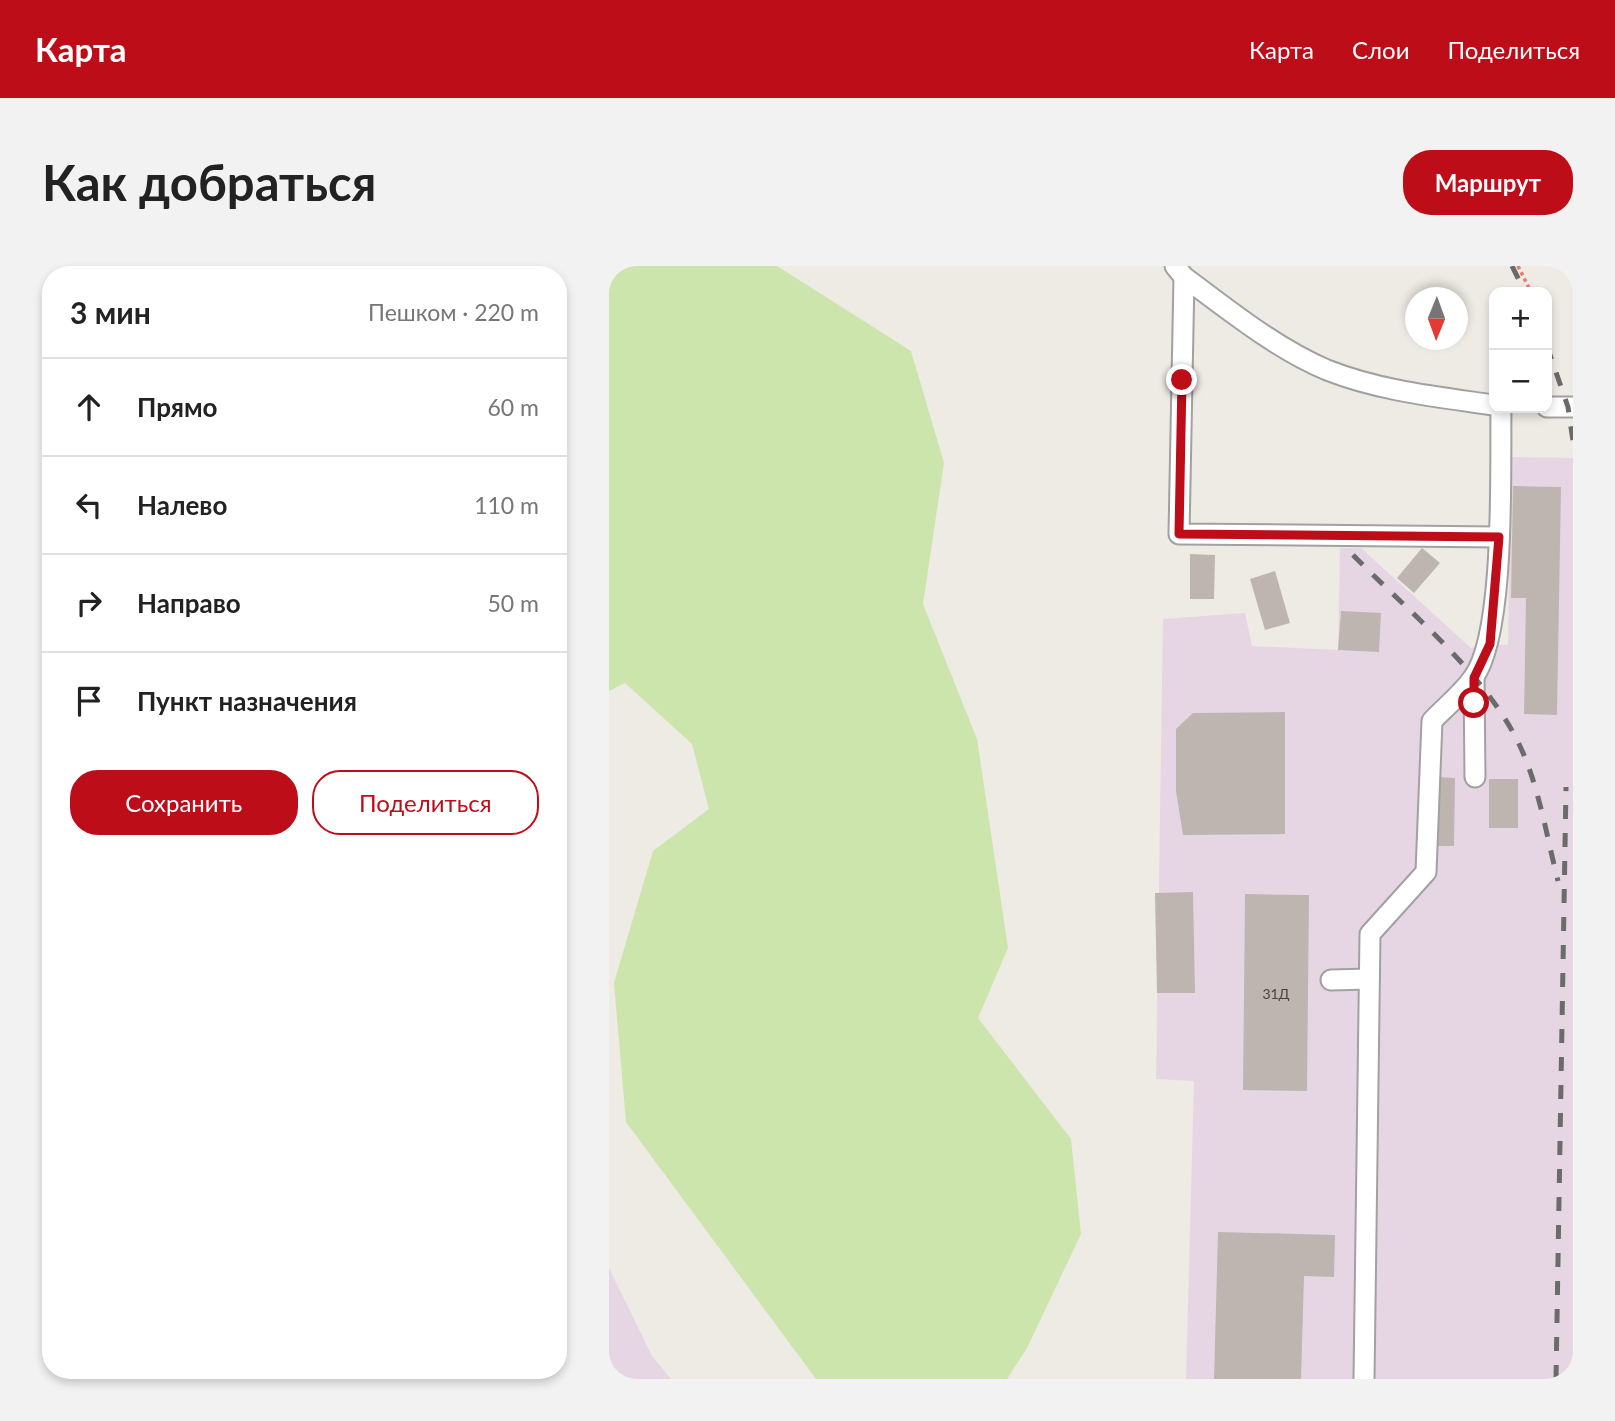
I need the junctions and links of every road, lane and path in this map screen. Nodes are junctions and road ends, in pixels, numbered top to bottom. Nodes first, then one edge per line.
1 (1518, 266) edge
2 (1179, 272) edge
3 (1528, 287) edge
4 (1489, 404) edge
5 (1552, 407) edge
6 (1573, 407) edge
7 (1501, 413) edge
8 (1499, 537) junction
9 (1474, 678) junction
10 (1475, 778) dead end
11 (1369, 979) junction
12 (1331, 980) dead end
13 (1364, 1379) edge

1 - 3 path
2 - 4 street
2 - 8 street
5 - 6 street
7 - 8 street
8 - 9 street
9 - 10 street
9 - 11 street
11 - 12 street
11 - 13 street

